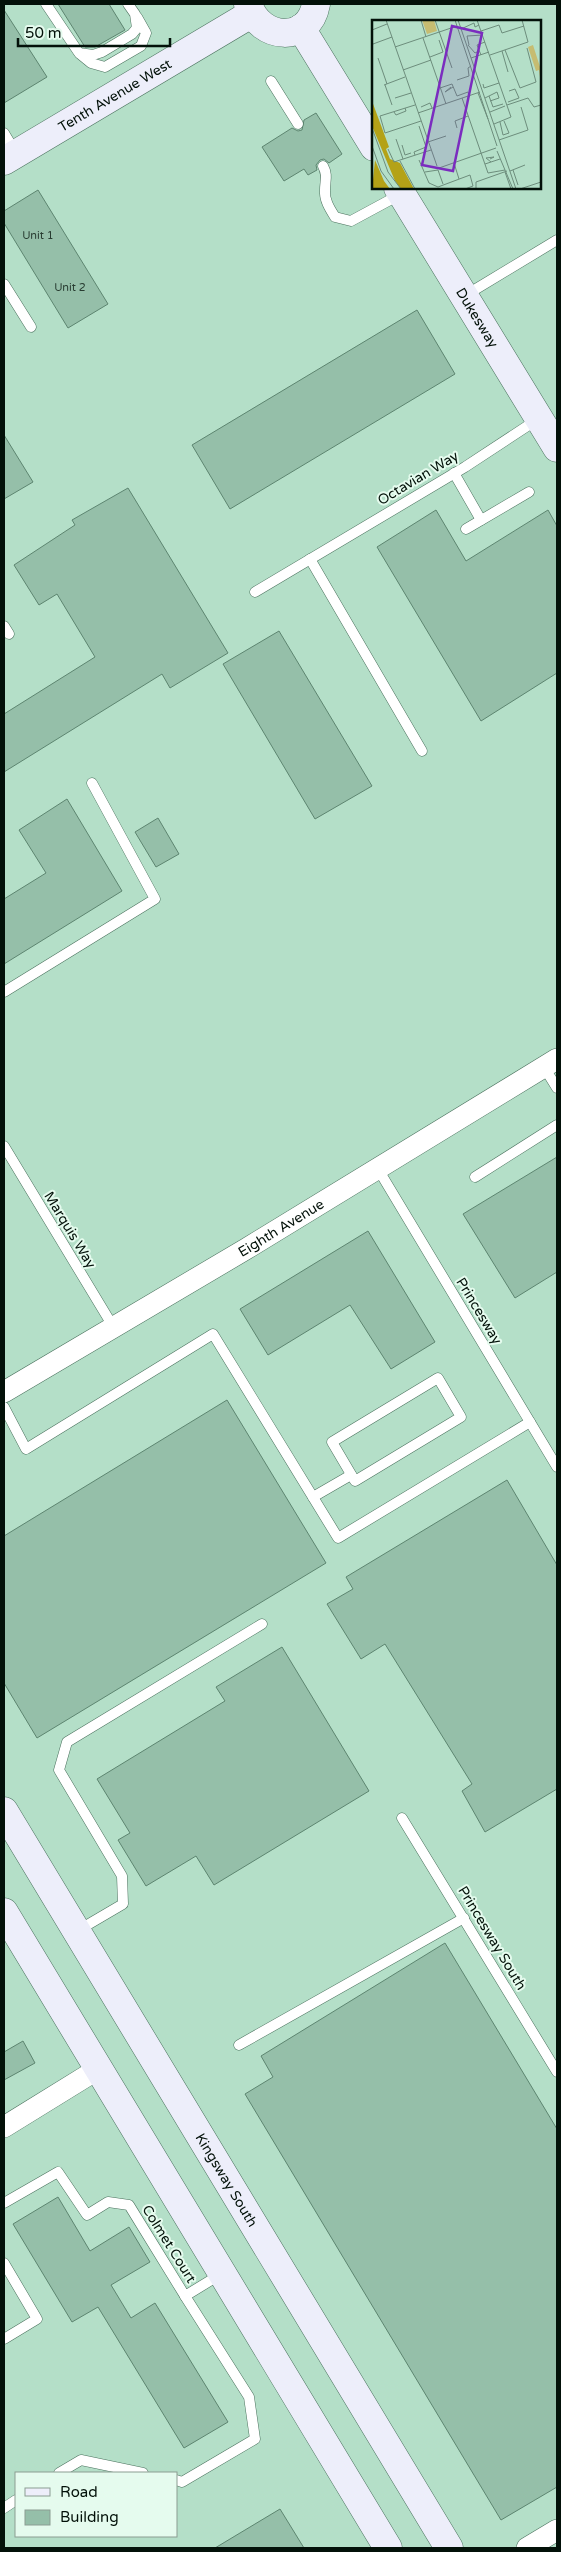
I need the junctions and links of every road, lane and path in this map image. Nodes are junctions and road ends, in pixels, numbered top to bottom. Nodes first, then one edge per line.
1 (46, 4) edge
2 (128, 4) edge
3 (316, 4) edge
4 (249, 9) edge
5 (135, 14) junction
6 (301, 28) junction
7 (79, 53) junction
8 (271, 81) dead end
9 (298, 124) dead end
10 (372, 144) edge
11 (8, 150) edge
12 (323, 166) dead end
13 (400, 190) edge
14 (557, 240) edge
15 (4, 284) edge
16 (464, 296) junction
17 (31, 327) dead end
18 (540, 419) junction
19 (557, 448) edge
20 (454, 473) junction
21 (529, 492) dead end
22 (481, 520) junction
23 (466, 529) dead end
24 (310, 559) junction
25 (255, 592) dead end
26 (422, 751) dead end
27 (92, 783) dead end
28 (4, 992) edge
29 (551, 1063) edge
30 (557, 1088) edge
31 (557, 1125) edge
32 (4, 1146) edge
33 (378, 1169) junction
34 (475, 1178) dead end
35 (114, 1328) junction
36 (4, 1392) edge
37 (4, 1407) edge
38 (530, 1422) junction
39 (557, 1467) edge
40 (351, 1475) junction
41 (313, 1497) junction
42 (262, 1624) dead end
43 (4, 1811) edge
44 (402, 1818) dead end
45 (4, 1912) edge
46 (464, 1918) junction
47 (76, 1932) junction
48 (239, 2045) dead end
49 (98, 2069) junction
50 (557, 2072) edge
51 (4, 2127) edge
52 (4, 2203) edge
53 (4, 2263) edge
54 (221, 2274) junction
55 (186, 2296) junction
56 (4, 2339) edge
57 (61, 2472) edge
58 (138, 2472) edge
59 (178, 2481) edge
60 (15, 2501) edge
61 (4, 2508) edge
62 (557, 2530) edge
63 (381, 2546) edge
64 (449, 2548) edge
65 (527, 2548) edge

1 - 7 lane
2 - 5 lane
3 - 6 street
4 - 6 street
4 - 11 street, Tenth Avenue West
5 - 7 lane
5 - 7 lane
6 - 10 street
8 - 9 lane
12 - 13 lane
13 - 16 street, Dukesway
14 - 16 lane
15 - 17 lane
16 - 18 street, Dukesway
18 - 19 street, Dukesway
18 - 20 lane, Octavian Way
20 - 22 lane
20 - 24 lane, Octavian Way
21 - 22 lane
22 - 23 lane
24 - 25 lane, Octavian Way
24 - 26 lane
27 - 28 lane
29 - 30 lane
29 - 33 street, Eighth Avenue
31 - 34 lane
32 - 35 lane, Marquis Way
33 - 35 street, Eighth Avenue
33 - 38 lane, Princesway
35 - 36 street, Eighth Avenue
37 - 41 lane
38 - 39 lane, Princesway
38 - 41 lane
40 - 40 lane
40 - 41 lane
42 - 47 lane
43 - 47 street, Kingsway South
44 - 46 lane, Princesway South
45 - 49 street
46 - 48 lane
46 - 50 lane, Princesway South
47 - 64 street, Kingsway South
49 - 51 street
49 - 54 street
52 - 55 lane, Colmet Court
53 - 56 lane
54 - 55 lane, Colmet Court
54 - 63 street
55 - 59 lane
57 - 58 lane
60 - 61 lane
62 - 65 street

